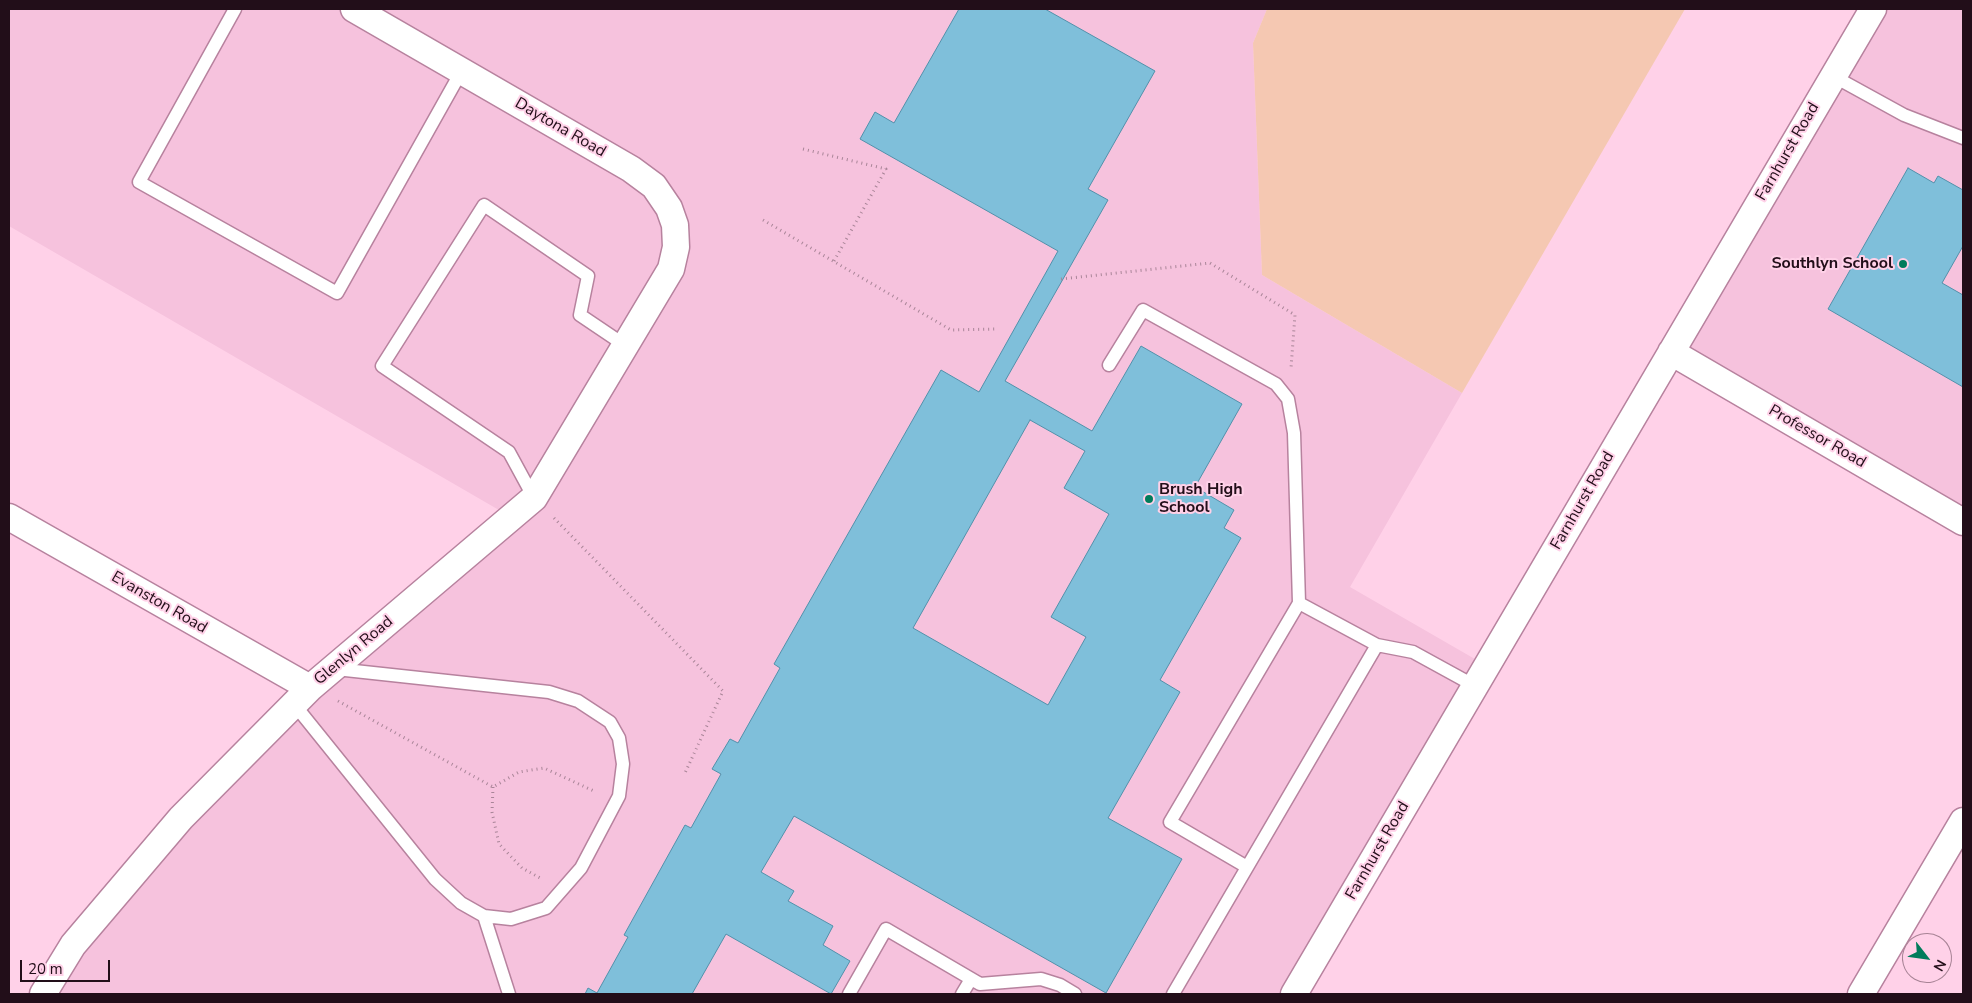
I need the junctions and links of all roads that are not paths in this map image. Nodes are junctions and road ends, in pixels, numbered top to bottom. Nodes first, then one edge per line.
1 (236, 9) edge
2 (355, 9) edge
3 (1873, 9) edge
4 (461, 72) junction
5 (1833, 76) junction
6 (1963, 138) edge
7 (653, 303) joint
8 (626, 346) junction
9 (1671, 352) junction
10 (1109, 365) dead end
11 (534, 498) junction
12 (9, 517) edge
13 (1963, 522) edge
14 (1299, 603) junction
15 (1378, 644) junction
16 (333, 668) junction
17 (1475, 686) junction
18 (302, 696) junction
19 (1963, 820) edge
20 (1248, 867) junction
21 (484, 916) junction
22 (971, 979) junction
23 (43, 994) edge
24 (509, 994) edge
25 (849, 994) edge
26 (962, 994) edge
27 (1076, 994) edge
28 (1173, 994) edge
29 (1294, 994) edge
30 (1861, 994) edge

1 - 4 lane
2 - 4 street, Daytona Road
3 - 5 street, Farnhurst Road
4 - 7 street, Daytona Road
5 - 6 lane
5 - 9 street, Farnhurst Road
7 - 8 street, Glenlyn Road
8 - 11 street, Glenlyn Road
8 - 11 lane
9 - 13 street, Professor Road
9 - 17 street, Farnhurst Road
10 - 14 lane
11 - 16 street, Glenlyn Road
12 - 18 street, Evanston Road
14 - 15 lane
14 - 20 lane
15 - 17 lane
15 - 20 lane
16 - 18 street, Glenlyn Road
16 - 21 lane
17 - 29 street, Farnhurst Road
18 - 21 lane
18 - 23 street, Glenlyn Road
19 - 30 street
20 - 28 lane
21 - 24 lane
22 - 25 lane
22 - 26 lane
22 - 27 lane

